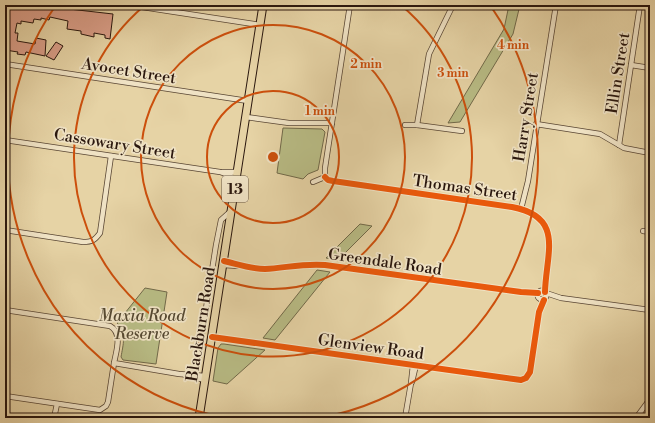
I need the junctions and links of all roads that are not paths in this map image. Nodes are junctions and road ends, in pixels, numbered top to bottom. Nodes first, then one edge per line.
1 (129, 5) edge
2 (263, 5) edge
3 (350, 5) edge
4 (453, 5) edge
5 (556, 5) edge
6 (640, 5) edge
7 (260, 25) junction
8 (5, 64) edge
9 (631, 65) junction
10 (650, 68) edge
11 (248, 101) junction
12 (246, 117) junction
13 (332, 123) junction
14 (536, 124) junction
15 (405, 125) dead end
16 (417, 125) junction
17 (462, 131) dead end
18 (5, 140) edge
19 (619, 145) junction
20 (650, 153) edge
21 (111, 156) junction
22 (237, 175) junction
23 (326, 177) junction
24 (313, 182) dead end
25 (521, 209) junction
26 (232, 210) junction
27 (5, 230) edge
28 (643, 231) dead end
29 (650, 232) edge
30 (224, 263) junction
31 (542, 295) junction
32 (5, 310) edge
33 (650, 310) edge
34 (212, 337) junction
35 (114, 363) junction
36 (414, 365) junction
37 (195, 376) junction
38 (206, 378) junction
39 (526, 378) joint
40 (5, 396) edge
41 (650, 399) edge
42 (57, 404) junction
43 (54, 418) edge
44 (199, 418) edge
45 (405, 418) edge
46 (636, 418) edge

1 - 7 street
2 - 7 main road, Blackburn Road / 13
3 - 13 street
4 - 16 street
5 - 14 street, Harry Street
6 - 9 street, Ellin Street
7 - 11 main road, Blackburn Road / 13
8 - 11 street, Avocet Street
9 - 10 street
9 - 19 street, Ellin Street
11 - 12 main road, Blackburn Road / 13
12 - 13 street
12 - 22 main road, Blackburn Road / 13
13 - 23 street
14 - 19 street
14 - 25 street, Harry Street
15 - 16 street
16 - 17 street
18 - 21 street, Cassowary Street
19 - 20 street
21 - 22 street, Cassowary Street
21 - 27 street
22 - 26 main road, Blackburn Road / 13
23 - 24 street
23 - 25 street, Thomas Street
25 - 31 street, Thomas Street
26 - 30 main road, Blackburn Road / 13
26 - 37 street, Blackburn Road
28 - 29 street
30 - 31 street, Greendale Road
30 - 34 main road, Blackburn Road / 13
31 - 33 street, Greendale Road
31 - 39 street, Thomas Street
32 - 35 street
34 - 36 street, Glenview Road
34 - 38 main road, Blackburn Road / 13
35 - 37 street
35 - 42 street
36 - 39 street, Glenview Road
36 - 45 street
37 - 38 street
38 - 44 main road, Blackburn Road / 13
40 - 42 street
41 - 46 street
42 - 43 street

